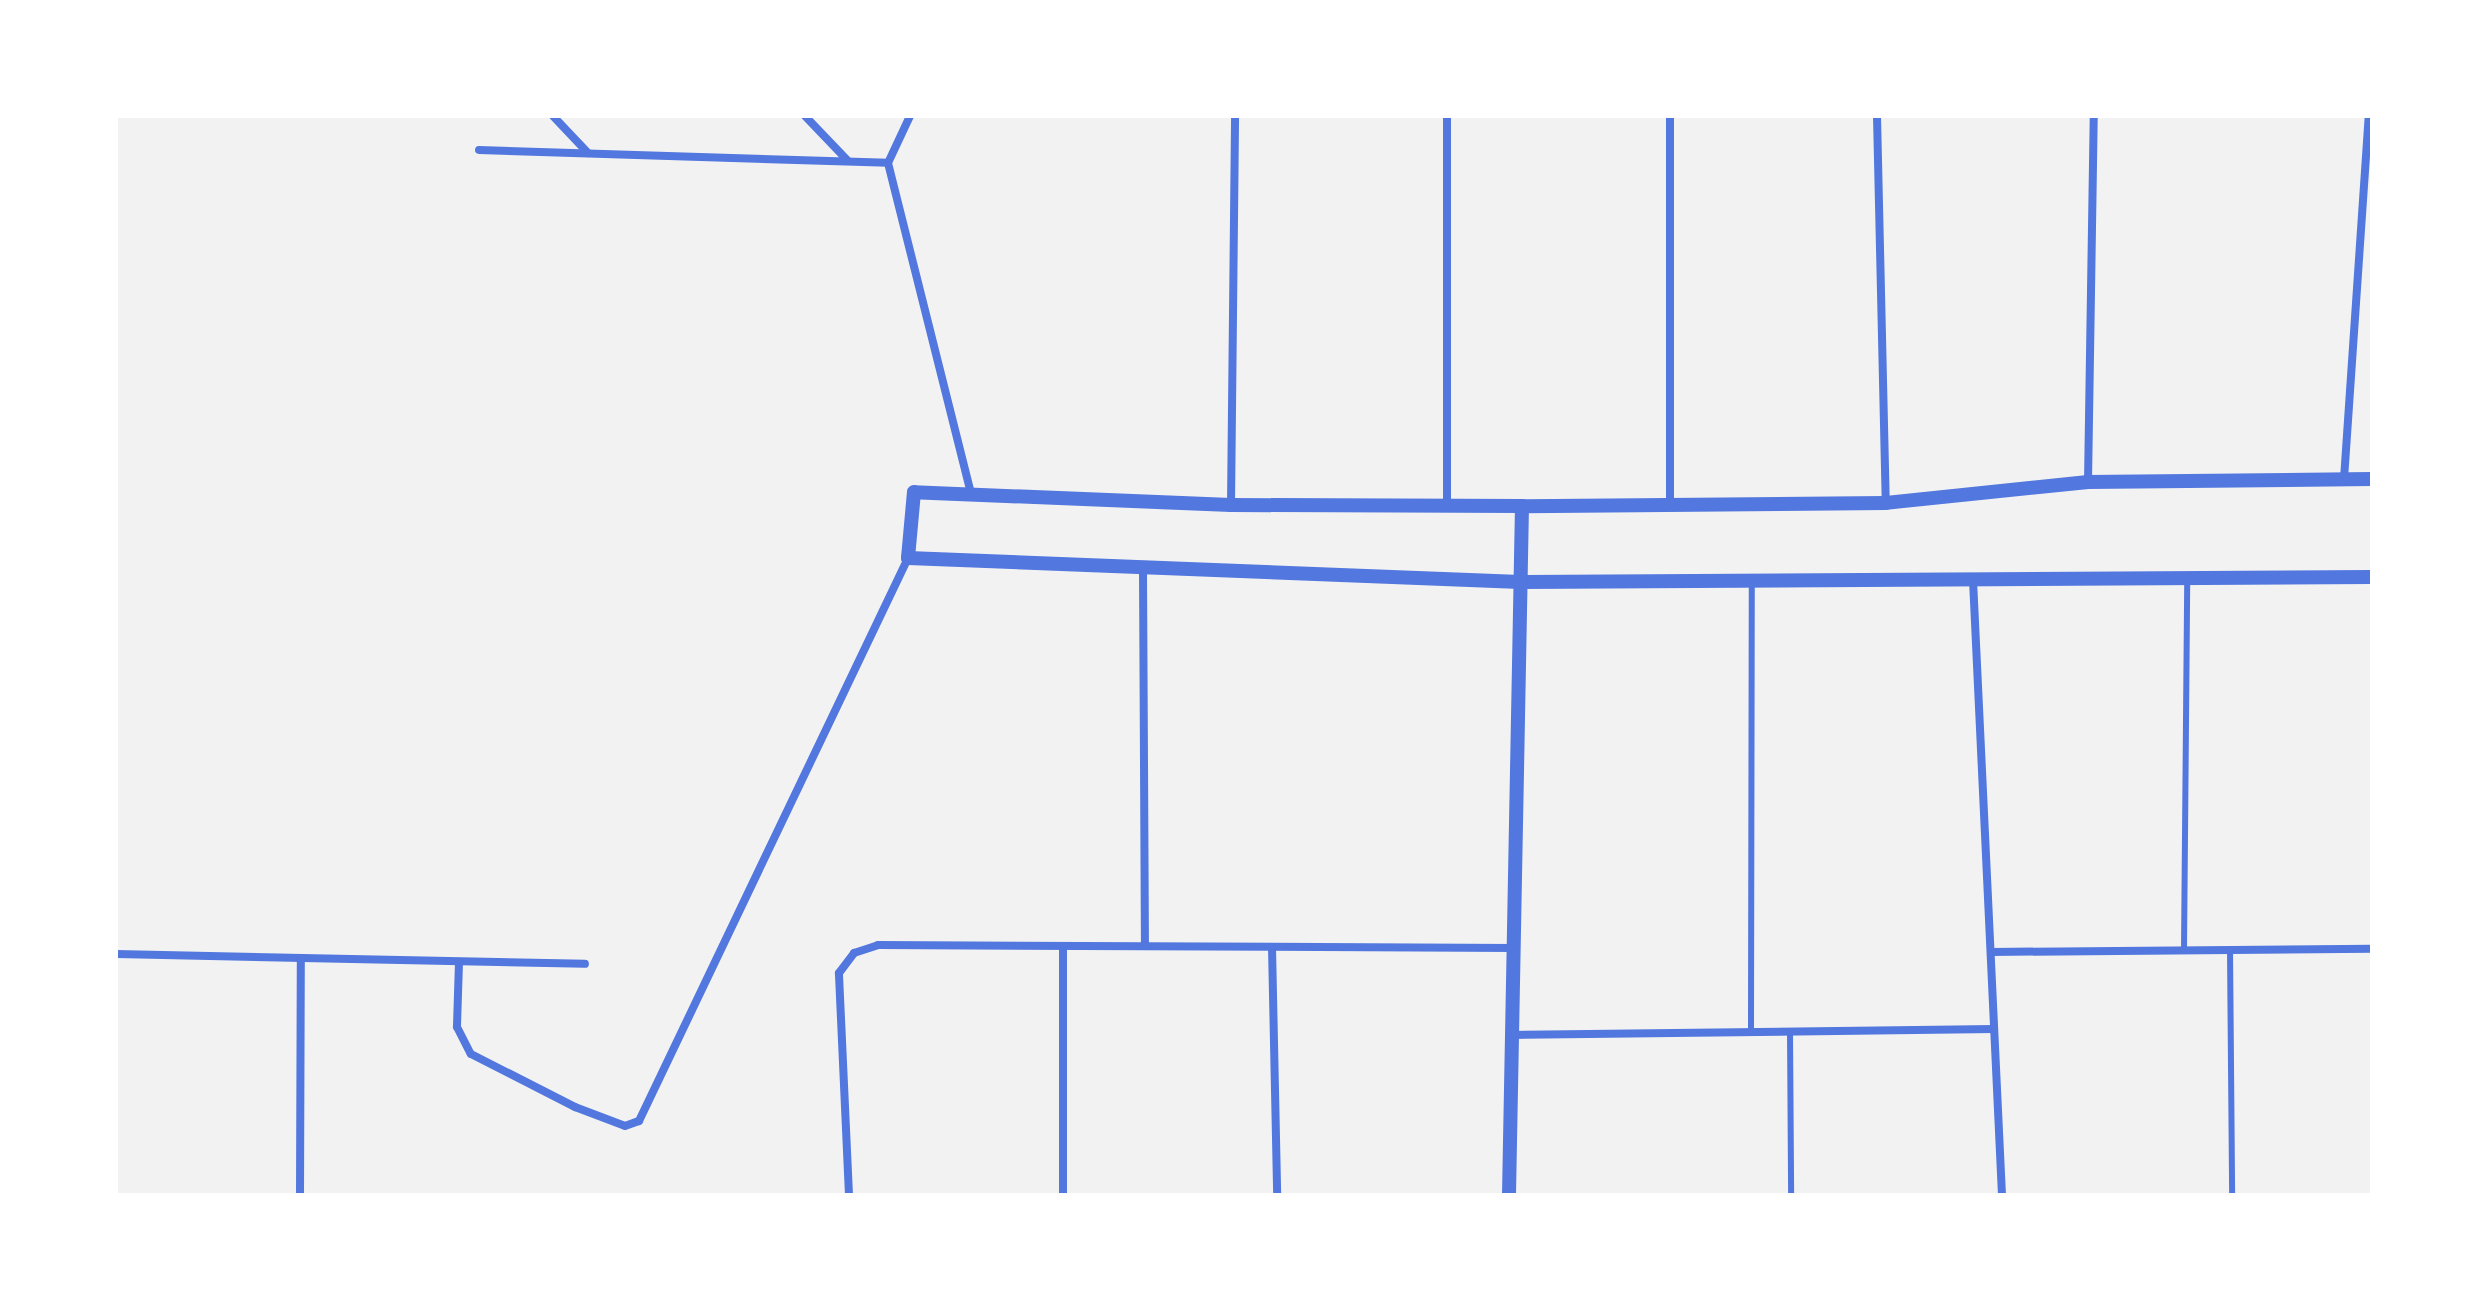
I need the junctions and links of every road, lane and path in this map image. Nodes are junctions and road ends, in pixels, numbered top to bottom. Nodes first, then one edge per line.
1 (553, 116) edge
2 (805, 116) edge
3 (910, 116) edge
4 (1235, 116) edge
5 (1447, 116) edge
6 (1670, 116) edge
7 (1877, 116) edge
8 (2094, 116) edge
9 (2369, 116) edge
10 (479, 150) dead end
11 (588, 153) junction
12 (849, 161) junction
13 (888, 163) junction
14 (2344, 479) junction
15 (2372, 479) edge
16 (2088, 482) junction
17 (971, 494) junction
18 (1886, 503) junction
19 (1670, 504) junction
20 (1231, 505) junction
21 (1447, 506) junction
22 (1522, 506) junction
23 (908, 558) junction
24 (1143, 572) junction
25 (2372, 577) edge
26 (2187, 578) junction
27 (1973, 580) junction
28 (1752, 581) junction
29 (1521, 582) junction
30 (1063, 946) junction
31 (1145, 946) junction
32 (1272, 947) junction
33 (1514, 948) junction
34 (2372, 949) edge
35 (2184, 950) junction
36 (2230, 950) junction
37 (1991, 952) junction
38 (116, 954) edge
39 (301, 958) junction
40 (459, 962) junction
41 (585, 964) dead end
42 (1994, 1029) junction
43 (1751, 1032) junction
44 (1790, 1032) junction
45 (1512, 1035) junction
46 (300, 1195) edge
47 (849, 1195) edge
48 (1063, 1195) edge
49 (1277, 1195) edge
50 (1509, 1195) edge
51 (1791, 1195) edge
52 (2002, 1195) edge
53 (2232, 1195) edge

1 - 11 street
2 - 12 street
3 - 13 street
4 - 20 street
5 - 21 street
6 - 19 street
7 - 18 street
8 - 16 street
9 - 14 street
10 - 11 street
11 - 12 street
12 - 13 street
13 - 17 street
14 - 15 street
14 - 16 street
16 - 18 street
17 - 20 street
17 - 23 street
18 - 19 street
19 - 22 street
20 - 21 street
21 - 22 street
22 - 29 street
23 - 24 street
23 - 40 street
24 - 29 street
24 - 31 street
25 - 26 street
26 - 27 street
26 - 35 lane
27 - 28 street
27 - 37 street
28 - 29 street
28 - 43 lane
29 - 33 street
30 - 31 street
30 - 47 street
30 - 48 street
31 - 32 street
32 - 33 street
32 - 49 street
33 - 45 street
34 - 36 street
35 - 36 street
35 - 37 street
36 - 53 lane
37 - 42 street
38 - 39 street
39 - 40 street
39 - 46 street
40 - 41 street
42 - 44 street
42 - 52 street
43 - 44 street
43 - 45 street
44 - 51 lane
45 - 50 street

